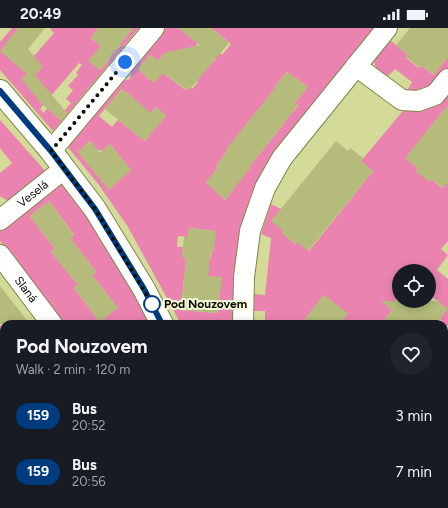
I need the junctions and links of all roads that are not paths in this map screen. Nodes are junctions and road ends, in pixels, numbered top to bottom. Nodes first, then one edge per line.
1 (154, 28) edge
2 (387, 28) edge
3 (356, 66) junction
4 (448, 79) edge
5 (0, 91) edge
6 (51, 151) junction
7 (65, 168) junction
8 (0, 220) edge
9 (0, 255) edge
10 (49, 320) edge
11 (160, 320) edge
12 (243, 320) edge

1 - 6 street
2 - 3 street
3 - 4 street
3 - 12 street
5 - 6 street
6 - 7 street
7 - 8 street, Veselá
7 - 11 street
9 - 10 street, Slaná

